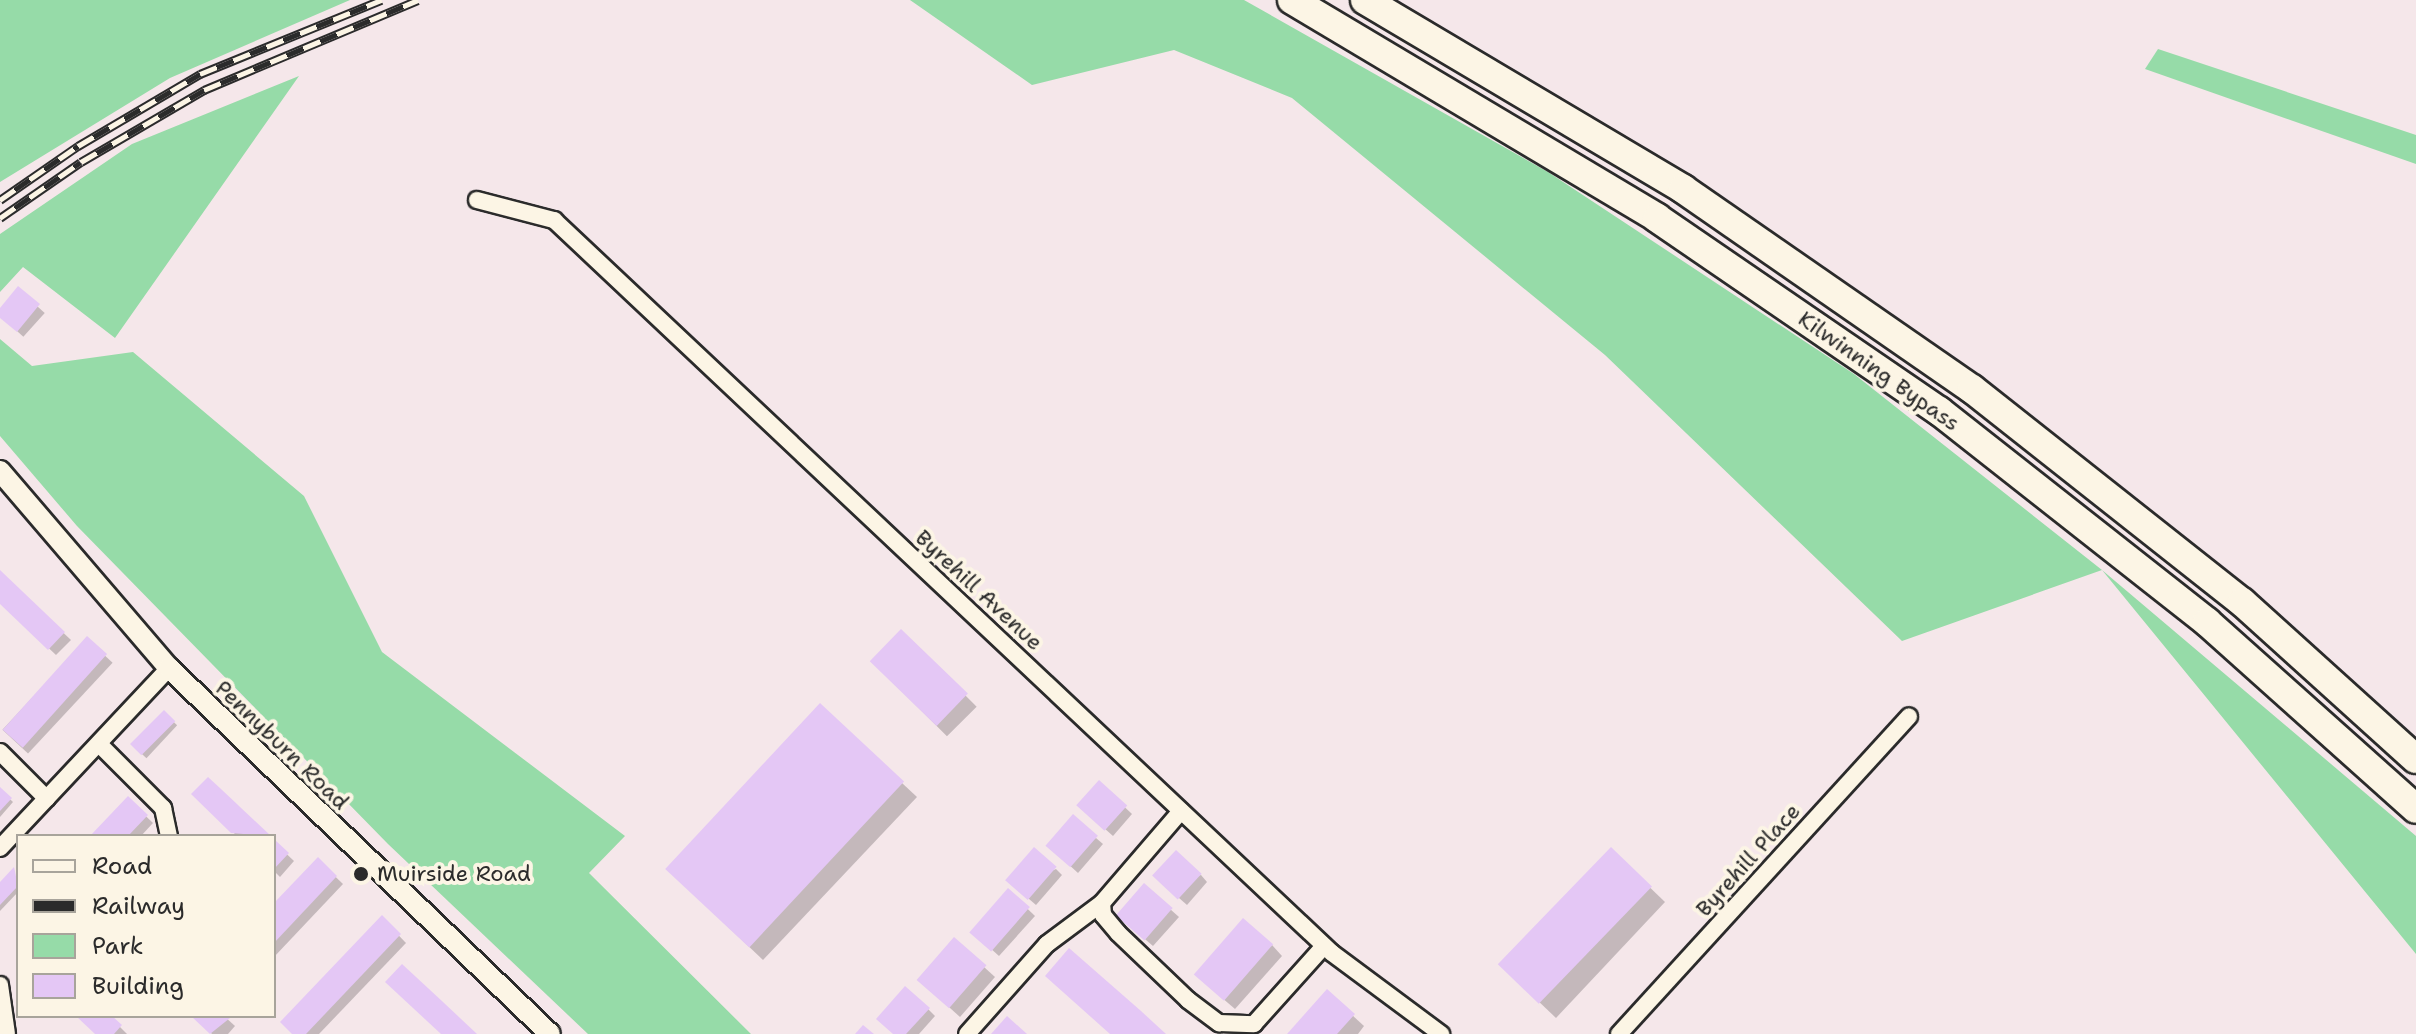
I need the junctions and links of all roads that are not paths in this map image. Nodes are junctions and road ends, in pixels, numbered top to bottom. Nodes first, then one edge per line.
1 (1292, 0) edge
2 (1365, 0) edge
3 (477, 200) dead end
4 (0, 471) edge
5 (169, 668) junction
6 (1909, 716) dead end
7 (99, 744) junction
8 (0, 752) edge
9 (2416, 759) edge
10 (47, 799) junction
11 (2416, 809) edge
12 (1181, 811) junction
13 (169, 834) edge
14 (0, 848) edge
15 (1102, 903) junction
16 (1324, 946) junction
17 (0, 985) edge
18 (1237, 1031) edge
19 (7, 1034) edge
20 (550, 1034) edge
21 (967, 1034) edge
22 (1441, 1034) edge
23 (1619, 1034) edge

1 - 11 highway, Kilwinning Bypass
2 - 9 highway, Kilwinning Bypass
3 - 12 street, Byrehill Avenue
4 - 5 street, Pennyburn Road
5 - 7 street
5 - 20 street, Pennyburn Road
6 - 23 street, Byrehill Place
7 - 10 street
7 - 13 street
8 - 10 street
10 - 14 street
12 - 15 street
12 - 16 street, Byrehill Avenue
15 - 18 street
15 - 21 street
16 - 18 street
16 - 22 street, Byrehill Avenue
17 - 19 street

